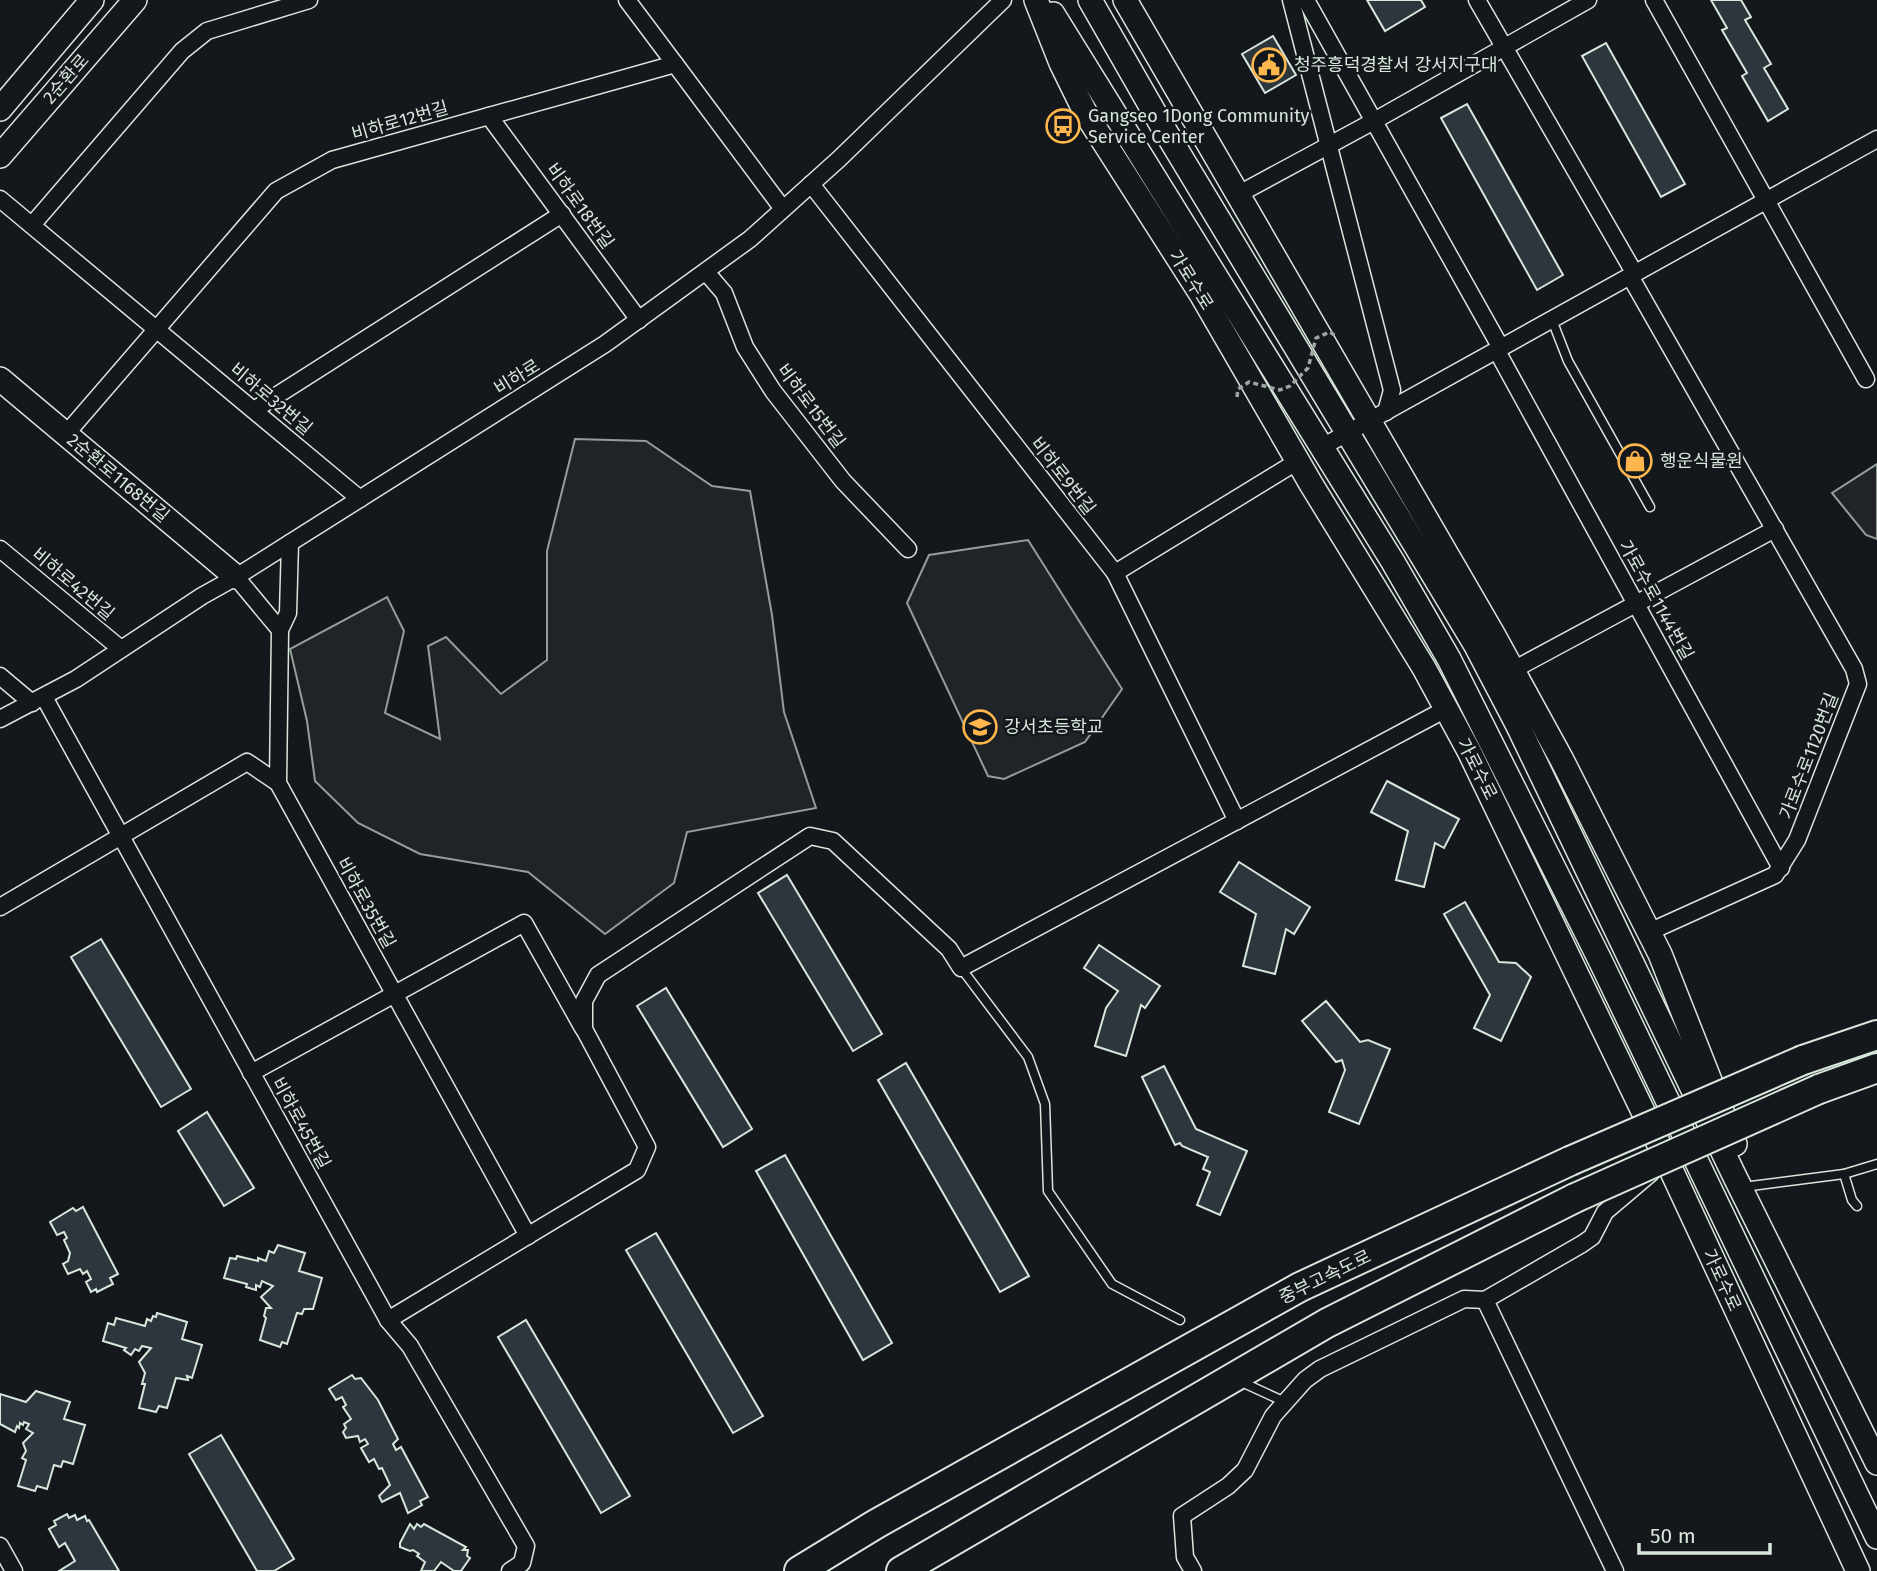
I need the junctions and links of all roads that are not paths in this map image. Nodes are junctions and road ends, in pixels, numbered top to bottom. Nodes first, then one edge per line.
1 (92, 0) edge
2 (309, 0) edge
3 (627, 0) edge
4 (1003, 0) edge
5 (1036, 0) edge
6 (1044, 0) edge
7 (1090, 0) edge
8 (1125, 0) edge
9 (1291, 0) edge
10 (1306, 0) edge
11 (1477, 0) edge
12 (1588, 0) edge
13 (1654, 0) edge
14 (136, 1) edge
15 (1505, 47) junction
16 (675, 64) junction
17 (0, 110) edge
18 (489, 116) junction
19 (1374, 121) junction
20 (1877, 139) edge
21 (1327, 146) junction
22 (0, 156) edge
23 (811, 184) junction
24 (1237, 195) junction
25 (0, 199) edge
26 (1766, 201) junction
27 (783, 209) junction
28 (562, 214) junction
29 (32, 225) junction
30 (706, 271) junction
31 (1633, 275) junction
32 (639, 320) junction
33 (1552, 320) junction
34 (157, 329) junction
35 (1499, 349) junction
36 (0, 379) edge
37 (1866, 379) dead end
38 (254, 410) junction
39 (1378, 417) junction
40 (1348, 433) junction
41 (66, 434) junction
42 (1322, 447) junction
43 (1298, 461) junction
44 (360, 499) junction
45 (1650, 507) dead end
46 (1775, 529) junction
47 (290, 543) junction
48 (0, 549) edge
49 (908, 549) dead end
50 (1115, 573) junction
51 (236, 578) junction
52 (1636, 604) junction
53 (280, 630) junction
54 (121, 649) junction
55 (1513, 670) junction
56 (0, 676) edge
57 (38, 700) junction
58 (1446, 709) junction
59 (0, 719) edge
60 (278, 783) junction
61 (1237, 821) junction
62 (121, 837) junction
63 (1781, 868) junction
64 (0, 907) edge
65 (1649, 932) junction
66 (961, 968) junction
67 (395, 995) junction
68 (584, 1030) junction
69 (1877, 1035) edge
70 (1877, 1068) edge
71 (251, 1073) junction
72 (1667, 1161) junction
73 (1877, 1164) edge
74 (1844, 1174) junction
75 (1751, 1186) junction
76 (1857, 1206) dead end
77 (528, 1236) junction
78 (1780, 1269) junction
79 (1485, 1300) junction
80 (388, 1320) junction
81 (1180, 1320) dead end
82 (1246, 1384) dead end
83 (1285, 1402) junction
84 (1877, 1463) edge
85 (1877, 1537) edge
86 (0, 1546) edge
87 (516, 1567) edge
88 (14, 1571) edge
89 (799, 1571) edge
90 (901, 1571) edge
91 (1193, 1571) edge
92 (1615, 1571) edge
93 (1858, 1571) edge

1 - 17 main road, 2순환로
2 - 29 street
3 - 16 street
4 - 23 street, 비하로
5 - 43 main road, 가로수로
6 - 42 main road, 가로수로
7 - 40 main road
8 - 24 main road
9 - 21 street
10 - 19 street, 가로수로1144번길
11 - 15 street
12 - 15 street
13 - 26 street
14 - 22 main road, 2순환로
15 - 19 street
15 - 31 street
16 - 18 street, 비하로12번길
16 - 27 street
18 - 28 street, 비하로18번길
18 - 34 street, 비하로12번길
19 - 21 street
19 - 35 street, 가로수로1144번길
20 - 26 street
21 - 24 street
21 - 39 street
23 - 27 street, 비하로
23 - 50 street, 비하로9번길
24 - 39 main road
25 - 29 street, 비하로32번길
26 - 31 street
26 - 37 street
27 - 30 street, 비하로
28 - 32 street, 비하로18번길
28 - 38 street
29 - 34 street, 비하로32번길
30 - 32 street, 비하로
30 - 49 street, 비하로15번길
31 - 33 street
31 - 46 street
32 - 44 street, 비하로
33 - 35 street
33 - 45 lane
34 - 38 street, 비하로32번길
34 - 41 street, 비하로12번길
35 - 39 street
35 - 52 street, 가로수로1144번길
36 - 41 main road, 2순환로1168번길
38 - 44 street, 비하로32번길
39 - 40 street
39 - 55 main road
40 - 42 street
40 - 78 main road
41 - 51 main road, 2순환로1168번길
42 - 85 main road, 가로수로
43 - 50 street
43 - 58 main road, 가로수로
44 - 47 street, 비하로
46 - 52 street
46 - 63 street, 가로수로1120번길
47 - 51 street, 비하로
47 - 53 street, 비하로35번길
48 - 54 street, 비하로42번길
50 - 61 street, 비하로9번길
51 - 53 street
51 - 54 street, 비하로
52 - 55 street
52 - 63 street, 가로수로1144번길
53 - 60 street, 비하로35번길
54 - 57 street, 비하로
55 - 65 main road
56 - 57 street
57 - 59 street, 비하로
57 - 62 street, 비하로45번길
58 - 61 street
58 - 72 main road, 가로수로
60 - 62 street
60 - 67 street, 비하로35번길
61 - 66 street
62 - 64 street
62 - 71 street, 비하로45번길
63 - 65 street
65 - 75 main road
66 - 68 street
66 - 81 lane
67 - 68 street
67 - 71 street
67 - 77 street, 비하로35번길
68 - 77 street
69 - 89 highway, 중부고속도로, bridge
70 - 90 highway, bridge
71 - 80 street, 비하로45번길
72 - 79 street
72 - 93 main road, 가로수로
73 - 74 lane
74 - 75 lane
74 - 76 lane
75 - 78 main road
77 - 80 street
78 - 84 main road
79 - 83 street
79 - 92 street
80 - 87 street, 비하로45번길
82 - 83 lane
83 - 91 street
86 - 88 street

